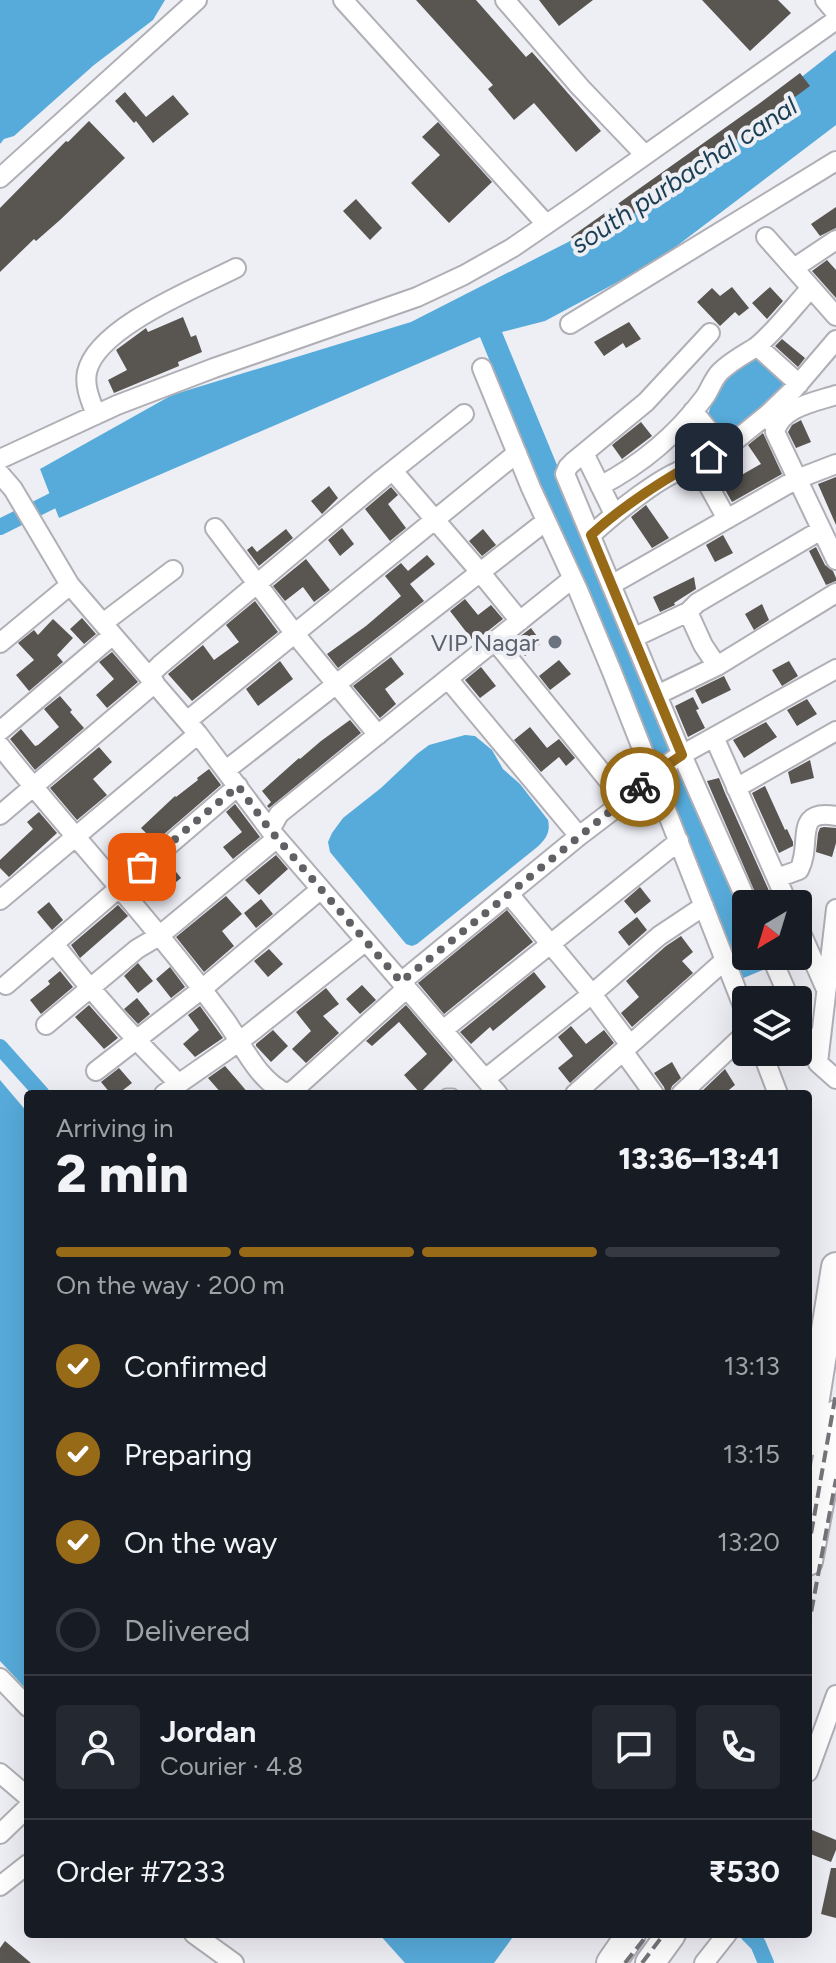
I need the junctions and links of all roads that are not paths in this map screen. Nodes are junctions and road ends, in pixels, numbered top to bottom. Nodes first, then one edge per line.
1 (197, 0) edge
2 (343, 0) edge
3 (505, 0) edge
4 (825, 0) edge
5 (836, 13) edge
6 (836, 20) edge
7 (644, 154) junction
8 (836, 161) edge
9 (0, 178) edge
10 (546, 224) junction
11 (766, 237) dead end
12 (836, 240) edge
13 (236, 268) dead end
14 (794, 268) junction
15 (811, 288) junction
16 (834, 310) edge
17 (570, 324) dead end
18 (710, 333) dead end
19 (836, 340) edge
20 (757, 346) junction
21 (482, 368) dead end
22 (799, 384) junction
23 (836, 395) edge
24 (693, 411) junction
25 (464, 414) dead end
26 (96, 415) junction
27 (771, 423) junction
28 (723, 448) junction
29 (517, 453) junction
30 (584, 453) junction
31 (0, 459) edge
32 (836, 464) edge
33 (694, 466) junction
34 (393, 471) junction
35 (0, 474) edge
36 (797, 479) junction
37 (600, 486) junction
38 (614, 514) junction
39 (727, 519) junction
40 (435, 520) junction
41 (546, 521) junction
42 (215, 528) dead end
43 (821, 530) junction
44 (591, 535) junction
45 (836, 560) edge
46 (173, 570) dead end
47 (480, 572) junction
48 (572, 579) junction
49 (256, 584) junction
50 (70, 585) junction
51 (611, 585) junction
52 (836, 593) edge
53 (688, 612) junction
54 (520, 621) junction
55 (108, 629) junction
56 (295, 634) junction
57 (633, 638) junction
58 (495, 641) junction
59 (0, 643) edge
60 (717, 666) junction
61 (836, 669) edge
62 (448, 679) junction
63 (152, 680) junction
64 (336, 685) junction
65 (657, 695) junction
66 (193, 728) junction
67 (0, 731) edge
68 (836, 731) edge
69 (378, 735) junction
70 (714, 737) junction
71 (0, 746) edge
72 (679, 756) junction
73 (226, 770) junction
74 (656, 772) junction
75 (238, 786) junction
76 (33, 788) junction
77 (736, 788) junction
78 (625, 801) junction
79 (0, 815) edge
80 (836, 816) edge
81 (273, 834) junction
82 (76, 836) junction
83 (579, 836) junction
84 (679, 841) junction
85 (777, 878) junction
86 (119, 887) junction
87 (321, 889) junction
88 (741, 890) edge
89 (782, 890) edge
90 (3, 891) edge
91 (509, 894) junction
92 (704, 906) junction
93 (836, 909) edge
94 (159, 936) junction
95 (366, 941) junction
96 (54, 944) junction
97 (550, 944) junction
98 (812, 958) edge
99 (725, 960) junction
100 (6, 985) dead end
101 (404, 985) junction
102 (735, 986) edge
103 (202, 989) junction
104 (826, 989) junction
105 (90, 990) junction
106 (592, 994) junction
107 (46, 1025) dead end
108 (443, 1030) junction
109 (135, 1041) junction
110 (240, 1041) junction
111 (732, 1046) edge
112 (627, 1048) junction
113 (812, 1050) edge
114 (818, 1063) junction
115 (767, 1066) edge
116 (96, 1071) dead end
117 (485, 1079) junction
118 (836, 1079) edge
119 (172, 1089) edge
120 (279, 1090) edge
121 (292, 1090) edge
122 (495, 1090) edge
123 (580, 1090) edge
124 (652, 1090) edge
125 (685, 1090) edge
126 (776, 1090) edge
127 (836, 1267) edge
128 (816, 1422) edge
129 (812, 1492) edge
130 (0, 1678) edge
131 (836, 1695) edge
132 (24, 1703) edge
133 (812, 1761) edge
134 (0, 1773) edge
135 (24, 1794) edge
136 (24, 1811) edge
137 (0, 1834) edge
138 (24, 1867) edge
139 (0, 1886) edge
140 (200, 1938) edge
141 (628, 1938) edge
142 (668, 1938) edge
143 (723, 1938) edge
144 (234, 1963) edge
145 (611, 1963) edge
146 (650, 1963) edge
147 (704, 1963) edge

1 - 9 street
2 - 10 street
3 - 7 street
4 - 5 street
6 - 7 street
7 - 10 street
8 - 17 street
10 - 26 street
11 - 14 street
12 - 14 street
13 - 26 street
14 - 15 street
15 - 16 street
15 - 20 street
18 - 30 street
19 - 22 street
20 - 22 street
20 - 24 street
21 - 29 street
22 - 27 street
23 - 27 street
24 - 28 street
24 - 37 street
25 - 34 street
26 - 31 street
27 - 28 street
27 - 36 street
28 - 33 street
29 - 40 street
29 - 41 street
30 - 37 street
30 - 44 street
32 - 36 street
33 - 38 street
33 - 39 street
34 - 40 street
34 - 49 street
35 - 50 street
36 - 39 street
36 - 43 street
37 - 38 street
38 - 44 street
39 - 51 street
40 - 47 street
40 - 56 street
41 - 47 street
41 - 48 street
42 - 49 street
43 - 45 street
43 - 53 street
44 - 51 street
46 - 55 street
47 - 54 street
47 - 64 street
48 - 54 street
48 - 74 street
49 - 56 street
49 - 63 street
50 - 55 street
50 - 59 street
51 - 57 street
52 - 60 street
53 - 57 street
53 - 60 street
54 - 58 street
55 - 63 street
55 - 67 street
56 - 64 street
56 - 66 street
57 - 65 street
58 - 62 street
58 - 78 street
60 - 65 street
61 - 70 street
62 - 69 street
62 - 83 street
63 - 66 street
63 - 76 street
64 - 69 street
64 - 73 street
65 - 72 street
66 - 73 street
66 - 82 street
68 - 77 street
69 - 81 street
70 - 72 street
70 - 77 street
71 - 76 street
72 - 74 street
72 - 88 street
73 - 75 street
74 - 78 street
74 - 84 street
75 - 81 street
75 - 86 street
76 - 79 street
76 - 82 street
77 - 85 street
78 - 83 street
80 - 85 street
81 - 87 street
81 - 94 street
82 - 86 street
82 - 90 street
83 - 91 street
84 - 92 street
84 - 97 street
85 - 89 street
86 - 94 street
86 - 96 street
87 - 95 street
87 - 103 street
91 - 97 street
91 - 101 street
92 - 99 street
92 - 106 street
93 - 104 street
94 - 103 street
94 - 105 street
95 - 101 street
95 - 110 street
96 - 100 street
96 - 105 street
97 - 106 street
97 - 108 street
98 - 104 street
99 - 102 street
99 - 112 street
101 - 108 street
101 - 121 street
103 - 109 street
103 - 110 street
104 - 114 street
105 - 107 street
105 - 109 street
106 - 112 street
106 - 117 street
108 - 117 street
109 - 116 street
109 - 119 street
110 - 119 street
110 - 120 street
111 - 125 street
112 - 123 street
112 - 124 street
113 - 114 street
114 - 118 street
115 - 126 street
117 - 122 street
127 - 128 main road
128 - 129 main road
130 - 132 street
131 - 133 street
134 - 135 street
136 - 137 street
138 - 139 street
140 - 144 street
141 - 145 main road
142 - 146 main road
143 - 147 street

